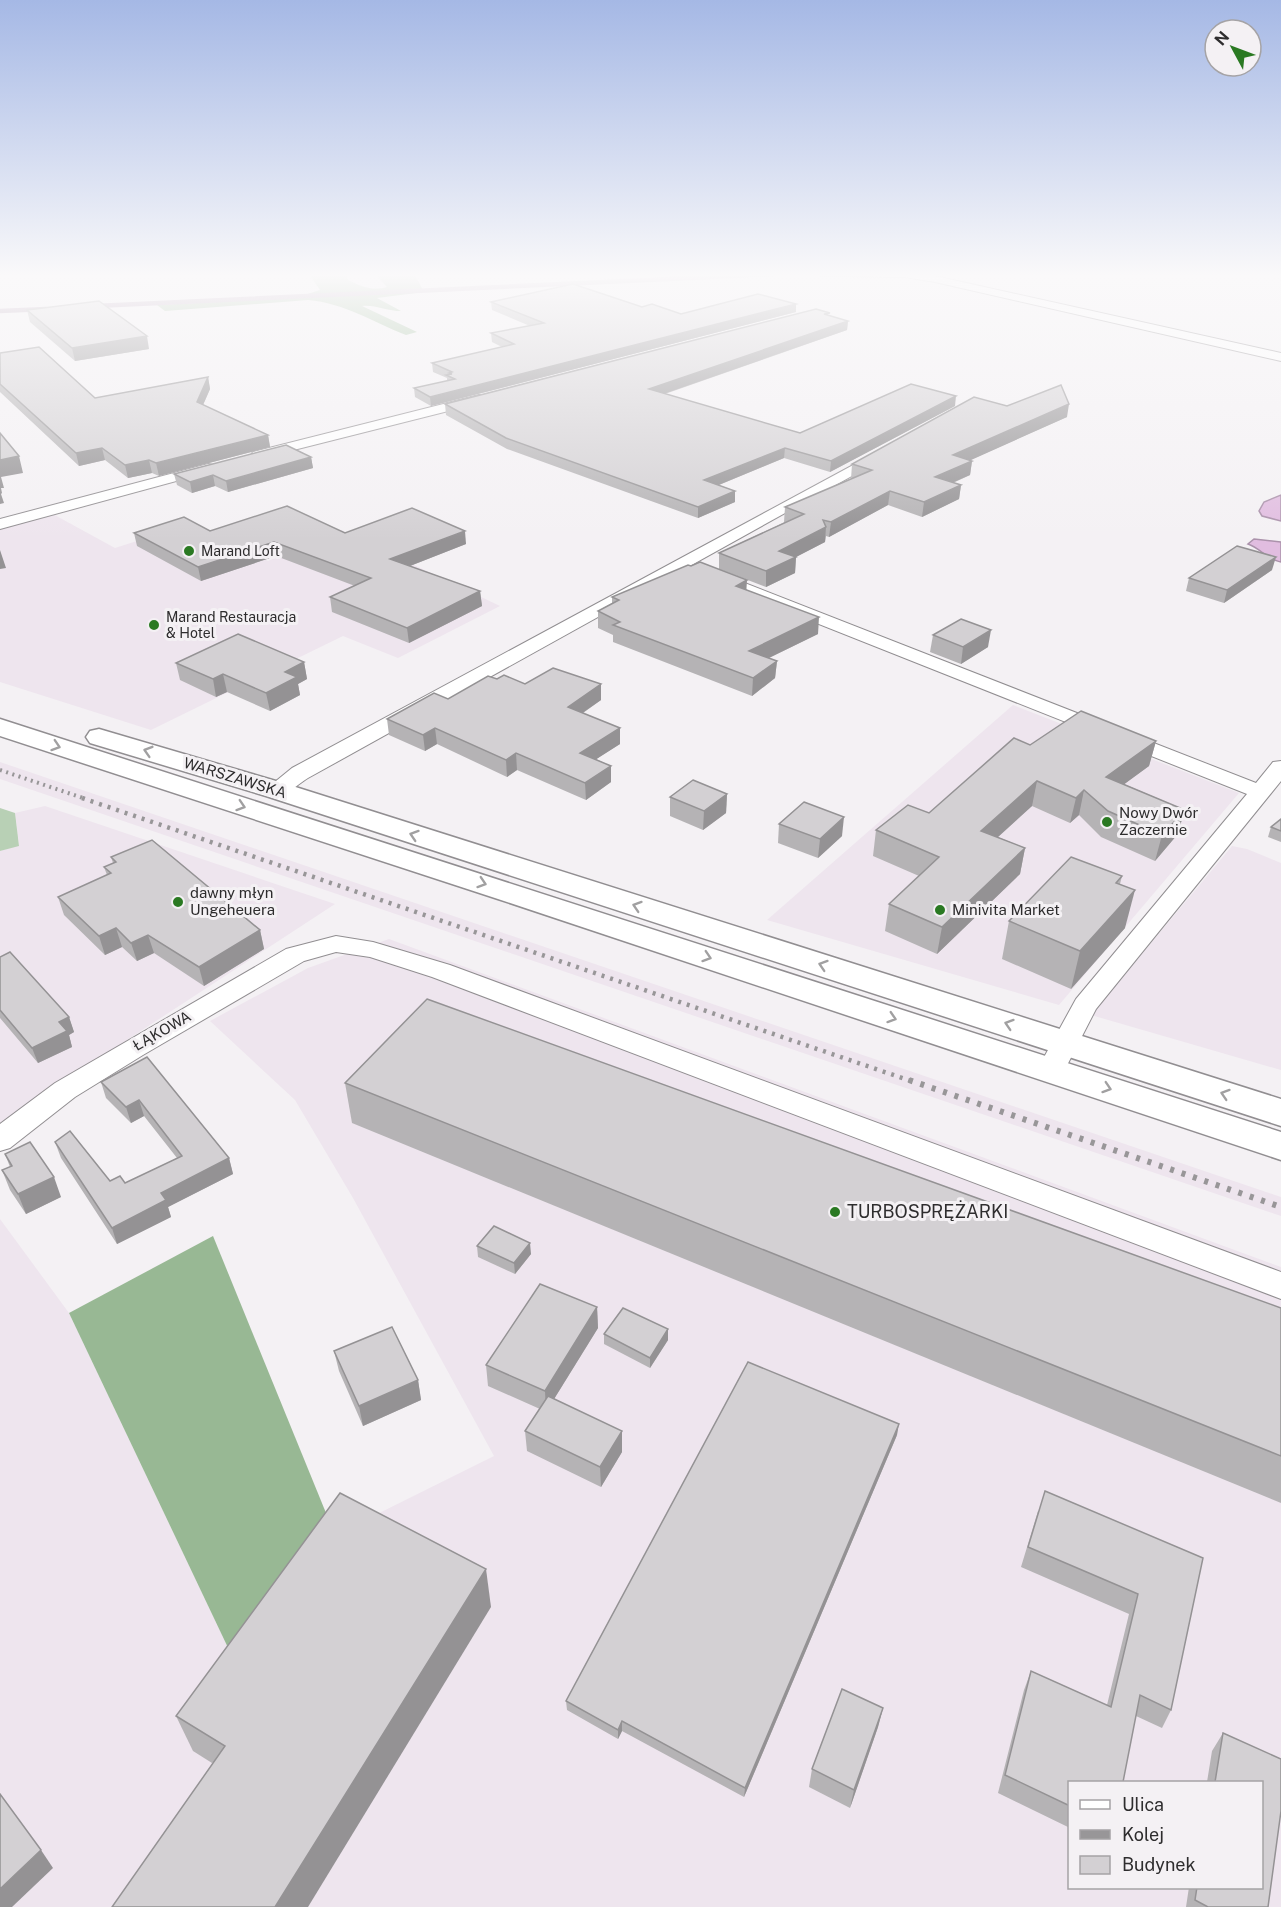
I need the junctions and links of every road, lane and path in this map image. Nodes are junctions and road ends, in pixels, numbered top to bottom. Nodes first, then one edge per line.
1 (496, 395) edge
2 (899, 444) edge
3 (241, 459) edge
4 (219, 465) edge
5 (0, 524) edge
6 (681, 562) junction
7 (0, 707) edge
8 (0, 727) edge
9 (1281, 767) edge
10 (276, 790) junction
11 (1260, 792) junction
12 (1058, 1056) junction
13 (1281, 1113) edge
14 (0, 1140) edge
15 (1281, 1146) edge
16 (1281, 1286) edge

1 - 3 street
2 - 6 street
4 - 5 street
6 - 10 street
6 - 11 street
10 -> 7 main road, WARSZAWSKA
8 -> 12 main road, WARSZAWSKA
9 - 11 street
12 -> 10 main road, WARSZAWSKA
11 - 12 street
13 -> 12 main road
12 -> 15 main road
14 - 16 street, ŁĄKOWA

